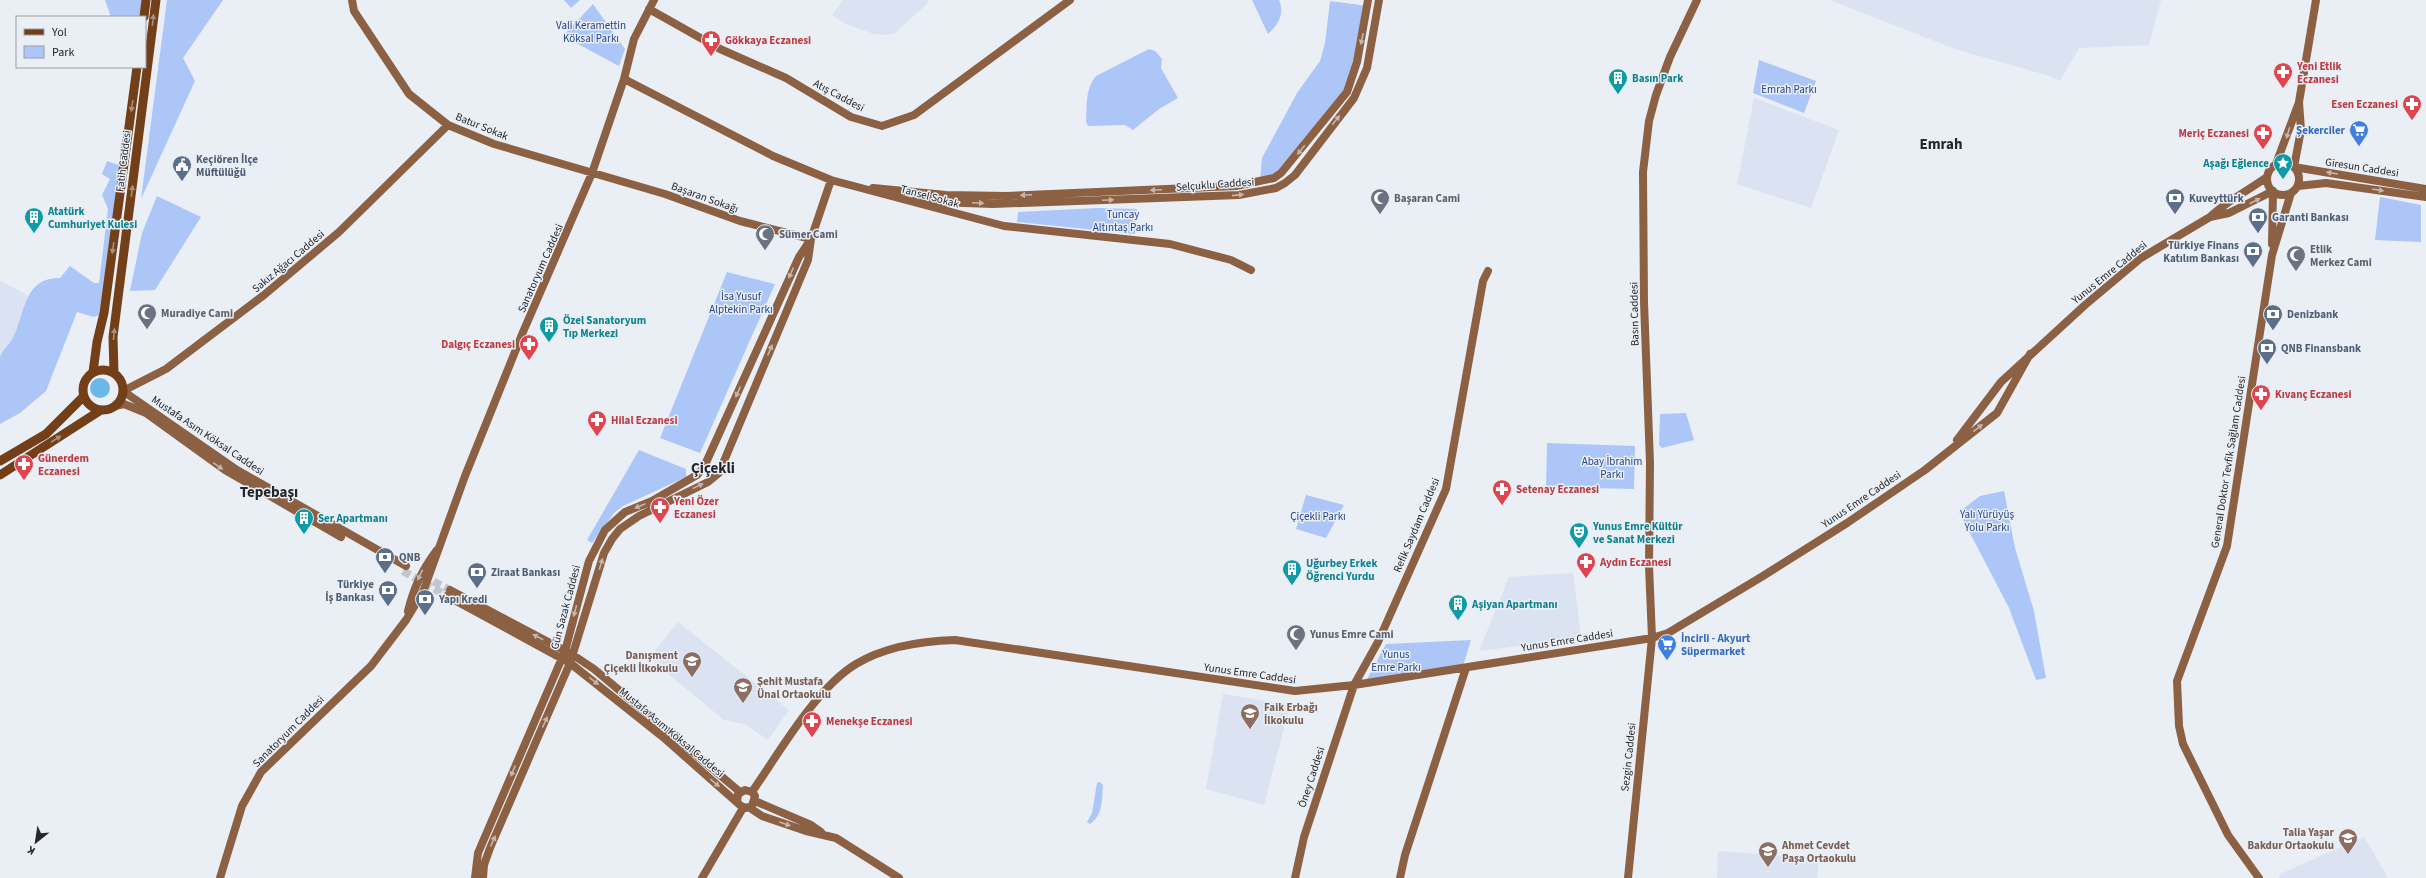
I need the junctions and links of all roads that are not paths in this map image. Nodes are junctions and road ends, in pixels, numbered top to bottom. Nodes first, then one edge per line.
1 (146, 0) edge
2 (156, 0) edge
3 (352, 0) edge
4 (654, 0) edge
5 (1070, 0) edge
6 (1368, 0) edge
7 (1380, 0) edge
8 (1697, 0) edge
9 (2316, 0) edge
10 (649, 9) junction
11 (144, 16) edge
12 (137, 68) edge
13 (624, 79) junction
14 (2300, 102) junction
15 (448, 125) junction
16 (2276, 164) junction
17 (2294, 166) junction
18 (592, 173) junction
19 (2267, 177) junction
20 (831, 180) junction
21 (857, 186) junction
22 (2298, 186) junction
23 (2426, 189) edge
24 (2273, 191) junction
25 (2291, 193) junction
26 (2426, 198) edge
27 (1006, 199) junction
28 (2210, 218) junction
29 (810, 240) junction
30 (2272, 255) junction
31 (1251, 270) dead end
32 (1488, 271) dead end
33 (2030, 354) junction
34 (93, 372) junction
35 (114, 373) junction
36 (1998, 386) junction
37 (123, 391) junction
38 (84, 396) junction
39 (2008, 397) junction
40 (115, 406) junction
41 (1982, 407) junction
42 (102, 410) junction
43 (1992, 417) junction
44 (1947, 452) junction
45 (0, 461) edge
46 (0, 475) edge
47 (449, 593) tunnel mouth
48 (1652, 638) junction
49 (563, 655) junction
50 (572, 659) junction
51 (1466, 668) junction
52 (1354, 685) junction
53 (740, 792) junction
54 (752, 792) junction
55 (755, 801) junction
56 (743, 806) junction
57 (823, 834) junction
58 (220, 878) edge
59 (475, 878) edge
60 (483, 878) edge
61 (702, 878) edge
62 (899, 878) edge
63 (1295, 878) edge
64 (1400, 878) edge
65 (1628, 878) edge
66 (2259, 878) edge

1 - 11 main road
35 -> 2 main road, Fatih Caddesi
3 - 15 main road, Batur Sokak
4 - 10 main road, Sanatoryum Caddesi
5 - 10 main road, Atış Caddesi
6 -> 27 main road, Selçuklu Caddesi
27 -> 7 main road, Selçuklu Caddesi
8 - 48 main road, Basın Caddesi
9 - 14 main road
10 - 13 main road, Sanatoryum Caddesi
12 -> 34 main road, Fatih Caddesi
13 - 18 main road, Sanatoryum Caddesi
13 - 20 main road, Tansel Sokak
14 -> 16 main road
14 - 17 main road
15 - 18 main road, Batur Sokak
15 - 37 main road, Sakız Ağacı Caddesi
16 - 17 main road
16 - 19 main road
17 - 22 main road
23 -> 17 main road, Giresun Caddesi
18 - 29 main road, Başaran Sokağı
18 - 58 main road, Sanatoryum Caddesi
19 - 24 main road
19 - 28 main road
20 - 21 main road, Tansel Sokak
20 - 29 main road, Gün Sazak Caddesi
21 - 27 main road, Selçuklu Caddesi
21 - 31 main road, Tansel Sokak
22 - 25 main road
22 -> 26 main road, Giresun Caddesi
24 - 25 main road
28 -> 24 main road
24 - 30 main road
25 - 30 main road, General Doktor Tevfik Sağlam Caddesi
28 - 33 main road, Yunus Emre Caddesi
29 -> 49 main road, Gün Sazak Caddesi
50 -> 29 main road, Gün Sazak Caddesi
30 - 66 main road, General Doktor Tevfik Sağlam Caddesi
32 - 52 main road, Refik Saydam Caddesi
33 - 36 main road, Yunus Emre Caddesi
33 - 39 main road, Yunus Emre Caddesi
34 - 35 main road
34 - 38 main road
35 - 37 main road
36 - 39 main road
36 - 41 main road, Yunus Emre Caddesi
37 - 40 main road
40 -> 37 main road, Mustafa Asım Köksal Caddesi
38 - 42 main road
38 - 45 main road
39 - 43 main road, Yunus Emre Caddesi
40 - 42 main road
41 - 43 main road
41 - 44 main road, Yunus Emre Caddesi
46 -> 42 main road
44 -> 43 main road, Yunus Emre Caddesi
44 - 48 main road, Yunus Emre Caddesi
47 - 49 main road, Mustafa Asım Köksal Caddesi
48 - 51 main road, Yunus Emre Caddesi
48 - 65 main road, Sezgin Caddesi
49 - 50 main road, Mustafa Asım Köksal Caddesi
49 -> 59 main road, Gün Sazak Caddesi
50 - 53 main road, Mustafa Asım Köksal Caddesi
50 -> 56 main road, Mustafa Asım Köksal Caddesi
60 -> 50 main road, Gün Sazak Caddesi
51 - 52 main road, Yunus Emre Caddesi
51 - 64 main road
52 - 54 main road, Yunus Emre Caddesi
52 - 63 main road, Öney Caddesi
53 - 54 main road
53 - 56 main road
54 - 55 main road
55 - 56 main road
55 - 57 main road
56 -> 57 main road, Mustafa Asım Köksal Caddesi
56 - 61 main road
57 - 62 main road

